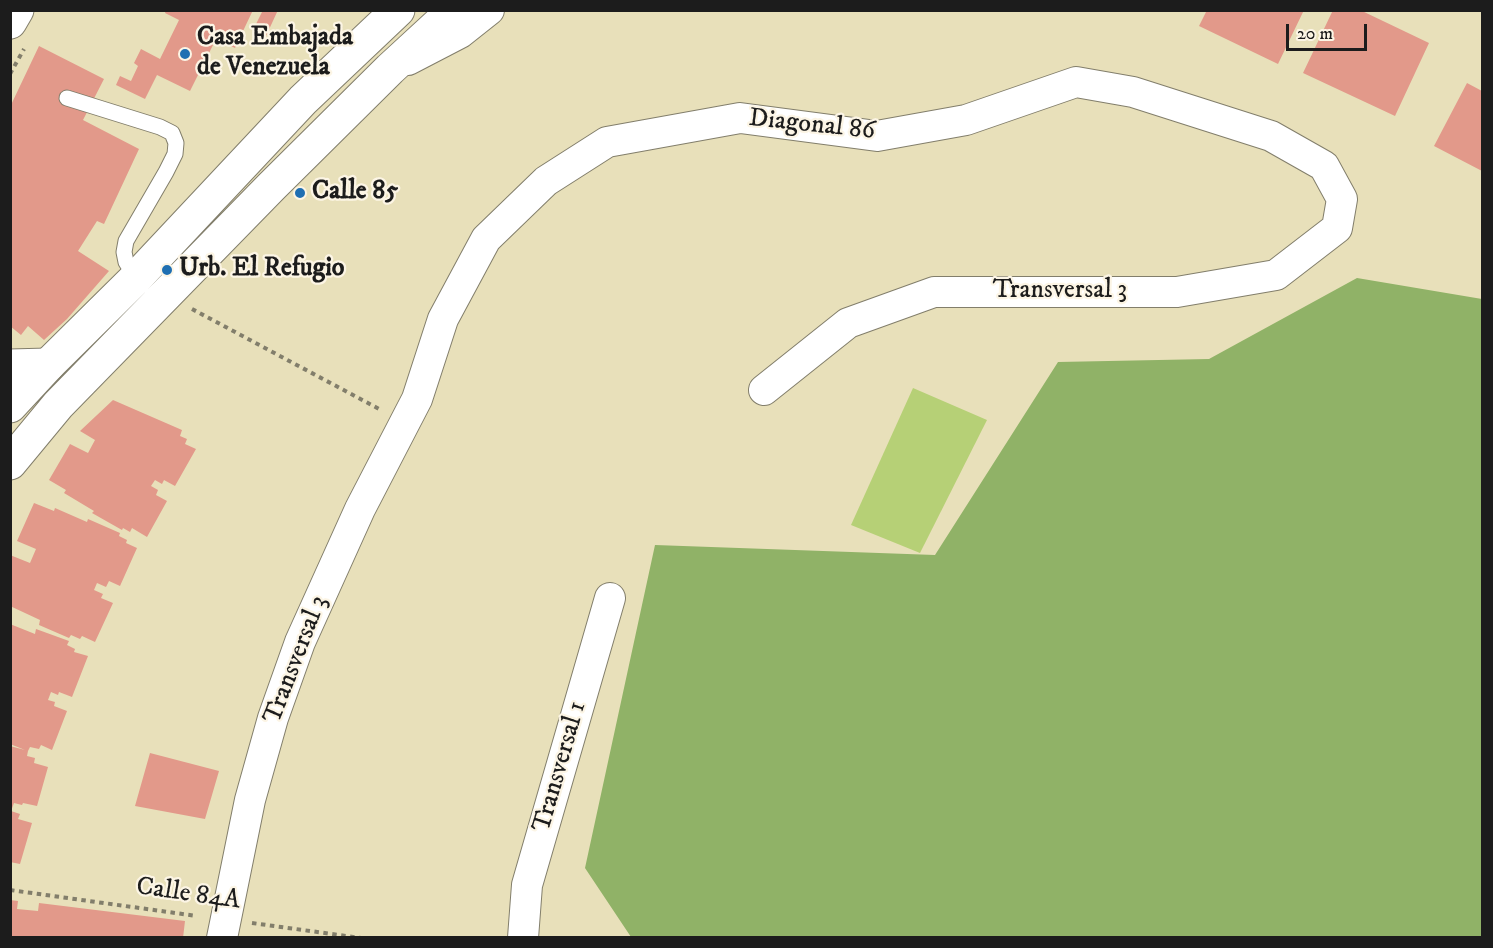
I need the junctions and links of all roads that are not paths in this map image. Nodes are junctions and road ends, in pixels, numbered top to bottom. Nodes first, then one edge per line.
1 (17, 10) edge
2 (398, 10) edge
3 (454, 10) edge
4 (489, 10) edge
5 (10, 22) edge
6 (390, 69) junction
7 (67, 98) dead end
8 (1342, 199) joint
9 (136, 278) junction
10 (48, 365) junction
11 (10, 366) edge
12 (764, 390) dead end
13 (11, 405) edge
14 (58, 405) junction
15 (411, 410) joint
16 (10, 463) edge
17 (609, 598) dead end
18 (224, 928) edge
19 (523, 938) edge

1 - 5 main road
2 - 9 main road
3 - 6 main road
4 - 6 street
6 - 14 main road
7 - 9 lane
8 - 12 street, Transversal 3
8 - 15 street, Diagonal 86
9 - 10 main road
10 - 11 main road
10 - 13 main road
13 - 14 main road
14 - 16 main road
15 - 18 street, Transversal 3
17 - 19 street, Transversal 1

